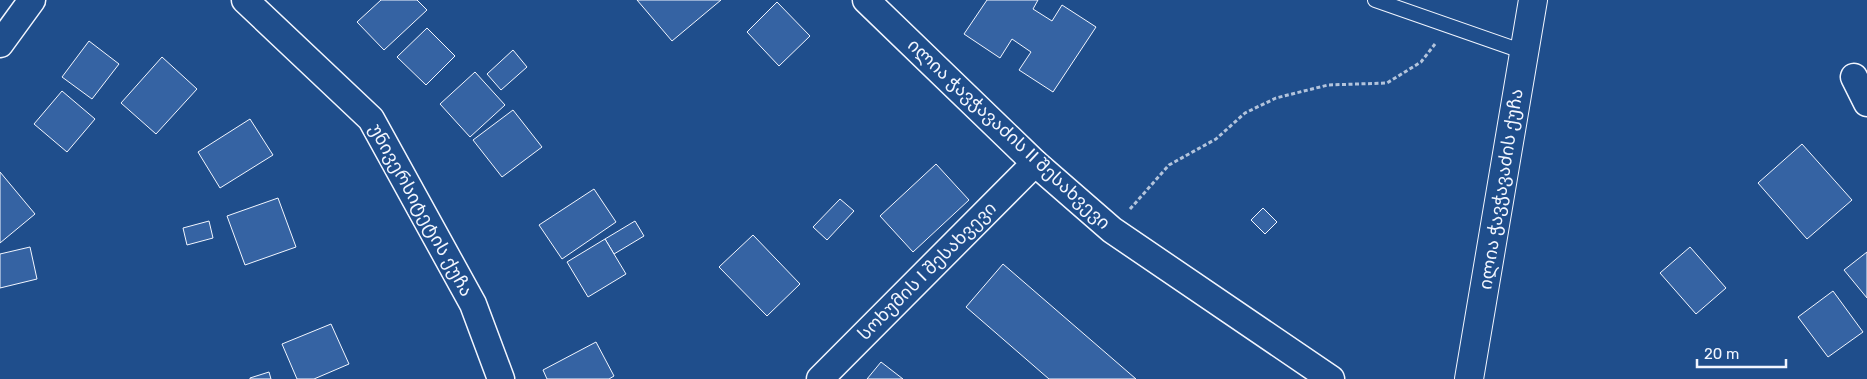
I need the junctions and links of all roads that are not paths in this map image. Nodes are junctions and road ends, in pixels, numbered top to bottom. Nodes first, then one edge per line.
1 (32, 0) edge
2 (245, 0) edge
3 (866, 0) edge
4 (1376, 0) edge
5 (1533, 0) edge
6 (0, 44) edge
7 (1524, 52) junction
8 (1854, 77) dead end
9 (1867, 104) edge
10 (1035, 163) junction
11 (501, 379) edge
12 (820, 379) edge
13 (1331, 379) edge
14 (1469, 379) edge

1 - 6 street
2 - 11 street, უნივერსიტეტის ქუჩა
3 - 10 street, ილია ჭავჭავაძის II შესახვევი
4 - 7 lane
5 - 7 street, ილია ჭავჭავაძის ქუჩა
7 - 14 street, ილია ჭავჭავაძის ქუჩა
8 - 9 street
10 - 12 street, სოხუმის I შესახვევი
10 - 13 street, ილია ჭავჭავაძის II შესახვევი

